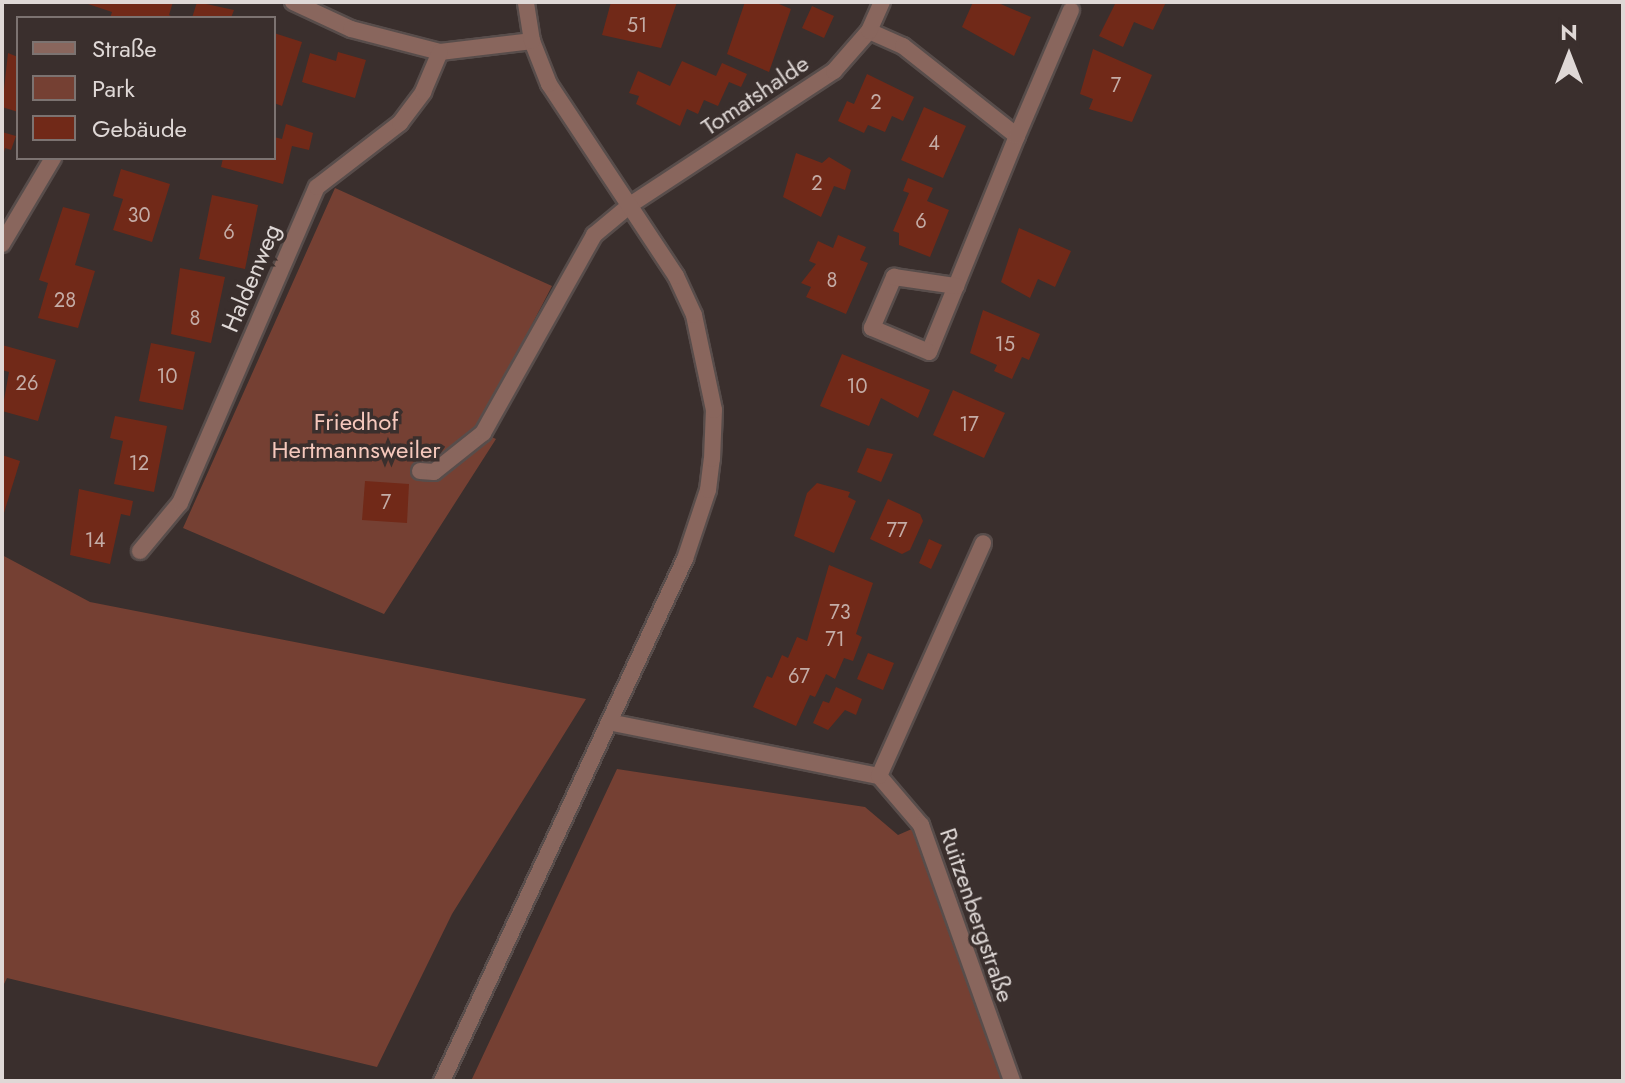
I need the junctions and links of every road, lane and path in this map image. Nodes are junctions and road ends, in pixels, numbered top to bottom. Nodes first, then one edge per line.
1 (293, 2) edge
2 (526, 2) edge
3 (882, 2) edge
4 (1071, 10) dead end
5 (869, 31) junction
6 (532, 41) junction
7 (440, 52) junction
8 (1017, 136) junction
9 (52, 160) edge
10 (630, 205) junction
11 (2, 244) edge
12 (956, 286) junction
13 (420, 471) dead end
14 (983, 543) dead end
15 (140, 551) dead end
16 (613, 723) junction
17 (879, 776) junction
18 (442, 1081) edge
19 (1012, 1081) edge

1 - 7 street
2 - 6 street
3 - 5 street, Tomatshalde
4 - 8 street
5 - 8 street
5 - 10 street, Tomatshalde
6 - 7 street
6 - 10 street
7 - 15 street, Haldenweg
8 - 12 street
9 - 11 street
10 - 13 street, Tomatshalde
10 - 16 street
12 - 12 street
14 - 17 street
16 - 17 street
16 - 18 street
17 - 19 street, Ruitzenbergstraße

